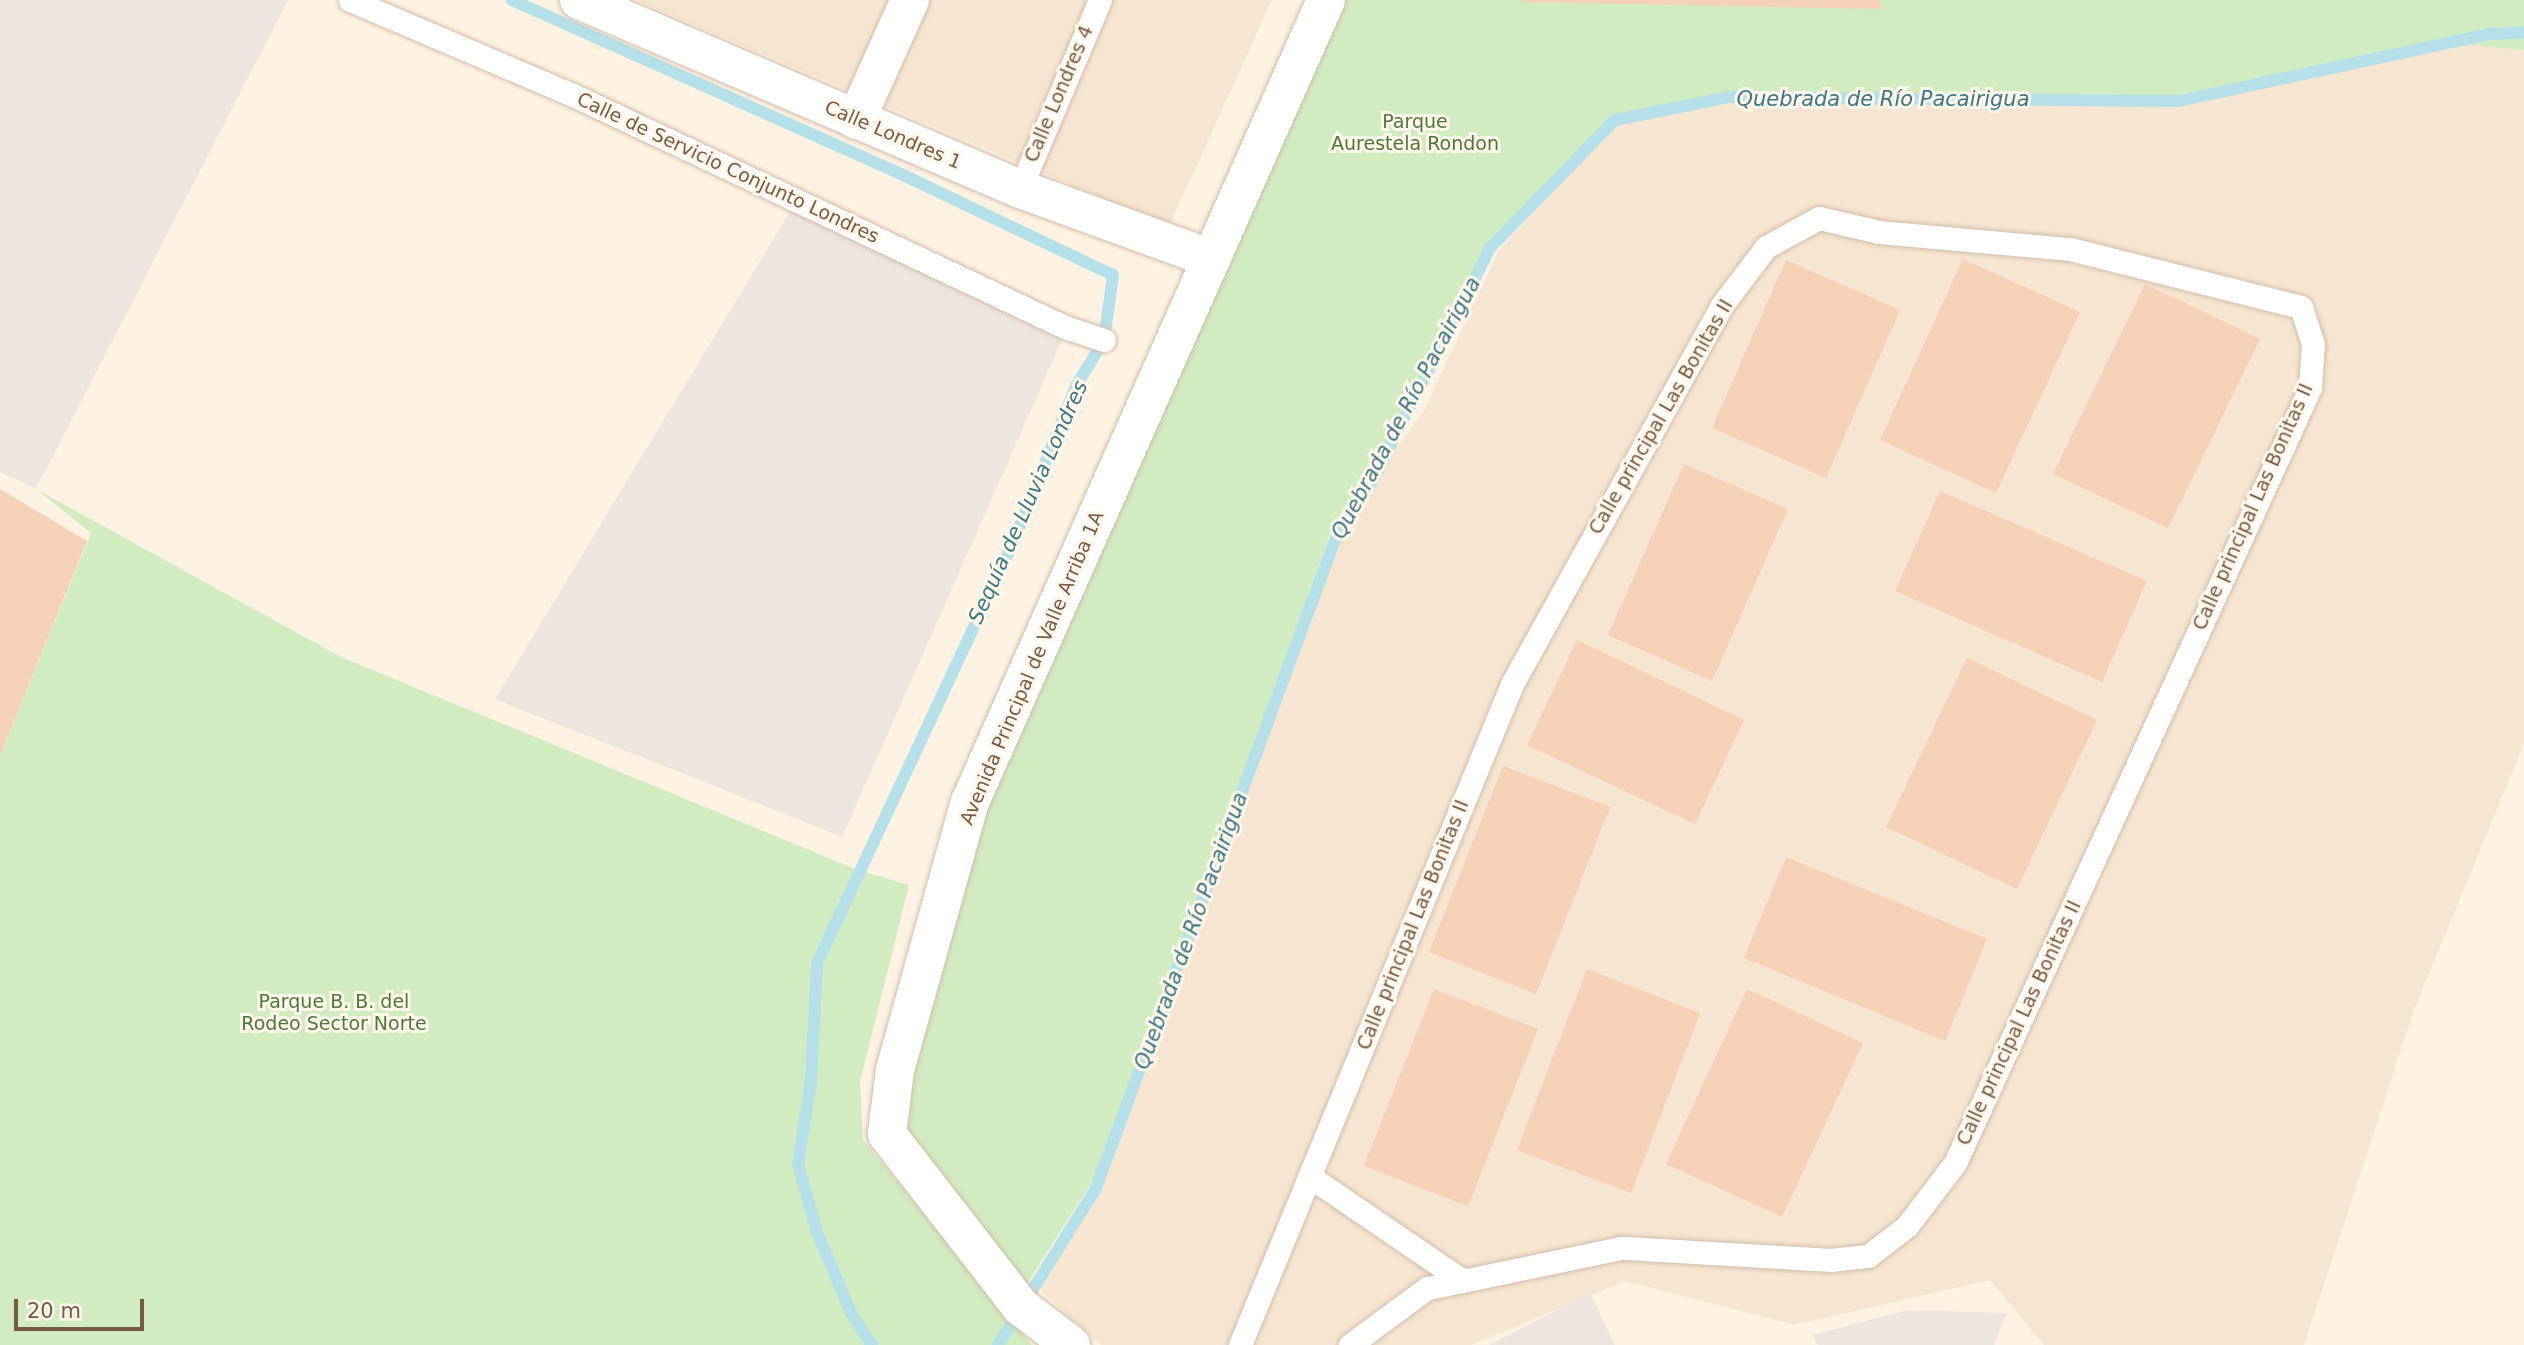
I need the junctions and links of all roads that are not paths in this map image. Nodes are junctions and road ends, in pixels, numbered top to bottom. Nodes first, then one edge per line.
1 (350, 0) edge
2 (579, 0) edge
3 (910, 0) edge
4 (1100, 0) edge
5 (1326, 0) edge
6 (856, 120) junction
7 (1020, 189) junction
8 (1212, 259) junction
9 (1104, 340) dead end
10 (1309, 1176) junction
11 (1463, 1281) junction
12 (1071, 1345) edge
13 (1240, 1345) edge
14 (1350, 1345) edge

1 - 9 lane, Calle de Servicio Conjunto Londres
2 - 6 street, Calle Londres 1
3 - 6 street
4 - 7 lane, Calle Londres 4
5 - 8 street, Avenida Principal de Valle Arriba 1A
6 - 7 street, Calle Londres 1
7 - 8 street, Calle Londres 1
8 - 12 street, Avenida Principal de Valle Arriba 1A
10 - 11 lane
10 - 11 lane, Calle principal Las Bonitas II
10 - 13 lane, Calle principal Las Bonitas II
11 - 14 lane, Calle principal Las Bonitas II

